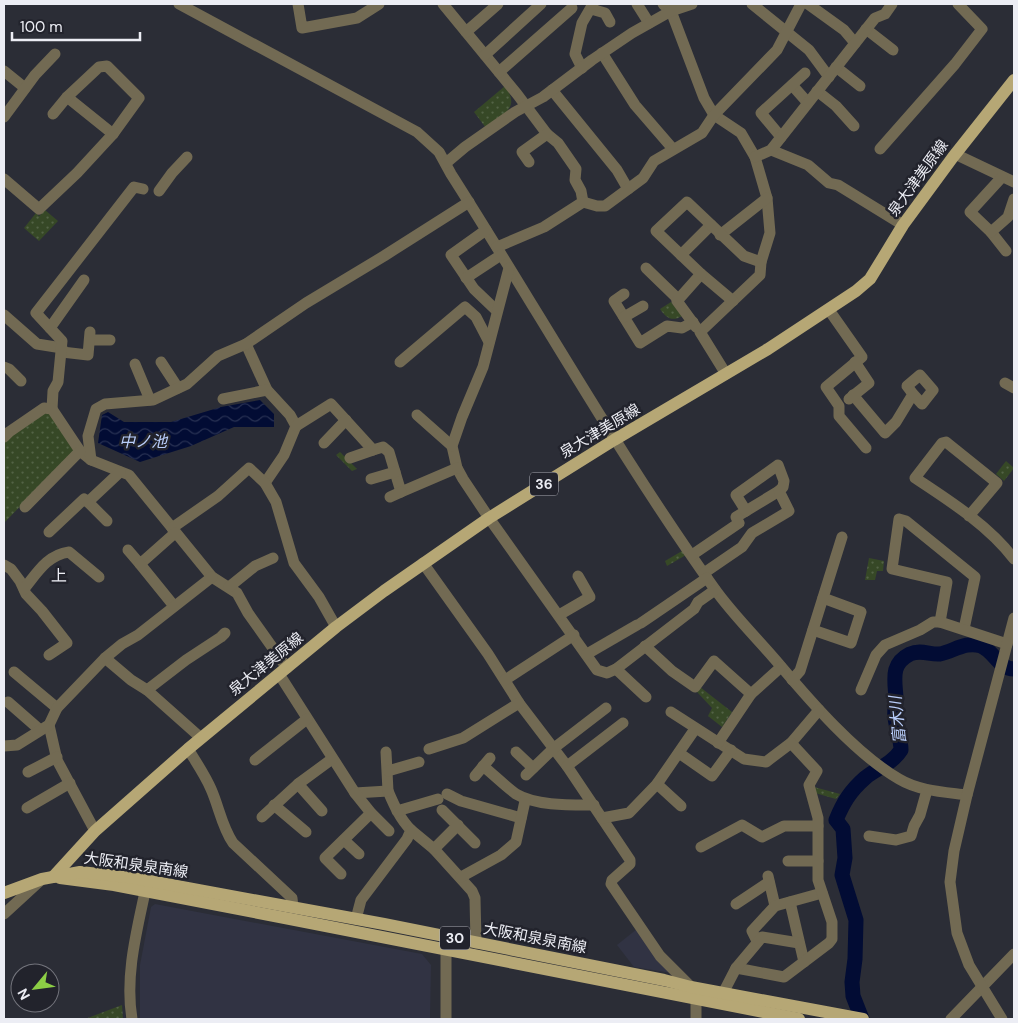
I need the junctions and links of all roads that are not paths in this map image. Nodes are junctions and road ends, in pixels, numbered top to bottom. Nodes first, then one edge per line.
1 (179, 4) edge
2 (298, 4) edge
3 (379, 4) edge
4 (443, 4) edge
5 (498, 4) edge
6 (541, 4) edge
7 (637, 4) edge
8 (692, 4) edge
9 (752, 4) edge
10 (801, 4) edge
11 (808, 4) edge
12 (892, 4) edge
13 (958, 4) edge
14 (592, 6) edge
15 (667, 7) edge
16 (572, 8) dead end
17 (610, 22) dead end
18 (649, 23) junction
19 (866, 30) junction
20 (466, 32) junction
21 (788, 32) junction
22 (855, 43) junction
23 (893, 50) dead end
24 (602, 53) junction
25 (55, 54) dead end
26 (485, 55) junction
27 (836, 67) junction
28 (582, 68) junction
29 (4, 71) edge
30 (499, 72) junction
31 (805, 73) dead end
32 (829, 77) junction
33 (1014, 80) edge
34 (792, 85) junction
35 (860, 86) dead end
36 (25, 88) junction
37 (552, 90) junction
38 (817, 91) junction
39 (67, 97) junction
40 (808, 103) junction
41 (526, 106) junction
42 (53, 114) dead end
43 (714, 115) junction
44 (4, 117) edge
45 (854, 126) dead end
46 (113, 134) junction
47 (547, 134) junction
48 (781, 137) junction
49 (673, 149) junction
50 (880, 149) dead end
51 (771, 150) junction
52 (955, 154) junction
53 (187, 157) dead end
54 (755, 157) junction
55 (528, 162) dead end
56 (446, 163) junction
57 (1002, 177) junction
58 (4, 179) edge
59 (1014, 182) edge
60 (143, 189) dead end
61 (628, 189) junction
62 (159, 191) dead end
63 (767, 198) junction
64 (1014, 199) edge
65 (469, 202) junction
66 (583, 202) junction
67 (711, 225) junction
68 (903, 225) junction
69 (486, 230) junction
70 (991, 232) junction
71 (720, 235) junction
72 (1006, 250) dead end
73 (499, 251) junction
74 (681, 255) junction
75 (761, 262) junction
76 (509, 268) junction
77 (646, 268) dead end
78 (701, 274) junction
79 (466, 278) junction
80 (84, 280) dead end
81 (624, 294) dead end
82 (678, 299) junction
83 (733, 300) junction
84 (643, 306) dead end
85 (829, 310) junction
86 (497, 311) junction
87 (624, 317) junction
88 (5, 318) edge
89 (693, 322) junction
90 (50, 328) junction
91 (700, 332) junction
92 (110, 340) dead end
93 (489, 342) junction
94 (246, 344) junction
95 (62, 350) junction
96 (161, 362) dead end
97 (400, 362) dead end
98 (855, 362) junction
99 (135, 364) dead end
100 (4, 367) edge
101 (726, 374) junction
102 (21, 381) dead end
103 (178, 388) junction
104 (267, 390) junction
105 (913, 394) dead end
106 (853, 395) junction
107 (223, 399) dead end
108 (150, 400) junction
109 (839, 406) junction
110 (52, 409) junction
111 (417, 415) dead end
112 (346, 420) junction
113 (296, 426) junction
114 (5, 432) edge
115 (614, 440) junction
116 (324, 443) dead end
117 (452, 446) junction
118 (866, 448) dead end
119 (373, 450) junction
120 (80, 451) junction
121 (350, 458) dead end
122 (90, 460) junction
123 (457, 468) junction
124 (120, 472) junction
125 (395, 472) junction
126 (370, 479) dead end
127 (265, 483) junction
128 (779, 491) junction
129 (401, 492) junction
130 (390, 497) dead end
131 (88, 502) junction
132 (25, 507) dead end
133 (746, 511) junction
134 (969, 516) junction
135 (489, 518) junction
136 (107, 521) dead end
137 (174, 530) junction
138 (49, 532) dead end
139 (842, 537) dead end
140 (128, 550) dead end
141 (692, 555) junction
142 (273, 558) dead end
143 (1014, 559) edge
144 (423, 563) junction
145 (140, 564) junction
146 (4, 565) edge
147 (578, 576) dead end
148 (706, 576) junction
149 (99, 577) dead end
150 (212, 577) junction
151 (229, 587) junction
152 (24, 589) junction
153 (715, 590) junction
154 (823, 598) junction
155 (174, 606) junction
156 (559, 615) junction
157 (1014, 618) edge
158 (940, 622) junction
159 (336, 627) junction
160 (964, 629) junction
161 (813, 630) junction
162 (225, 633) dead end
163 (574, 636) junction
164 (1007, 644) junction
165 (645, 646) junction
166 (586, 654) junction
167 (49, 655) dead end
168 (105, 658) junction
169 (781, 667) junction
170 (616, 669) junction
171 (283, 671) junction
172 (14, 672) dead end
173 (505, 680) junction
174 (792, 680) junction
175 (147, 690) junction
176 (860, 690) dead end
177 (751, 694) junction
178 (646, 698) dead end
179 (8, 702) dead end
180 (519, 703) junction
181 (58, 708) junction
182 (606, 708) dead end
183 (819, 710) junction
184 (670, 712) dead end
185 (307, 719) junction
186 (623, 723) dead end
187 (45, 727) junction
188 (695, 729) junction
189 (201, 738) junction
190 (718, 743) junction
191 (791, 743) junction
192 (4, 746) edge
193 (554, 748) junction
194 (188, 749) junction
195 (430, 749) dead end
196 (730, 750) junction
197 (386, 752) dead end
198 (516, 752) dead end
199 (679, 753) junction
200 (57, 757) junction
201 (332, 759) junction
202 (255, 760) dead end
203 (420, 762) dead end
204 (567, 766) junction
205 (388, 771) junction
206 (28, 772) dead end
207 (475, 776) dead end
208 (70, 783) junction
209 (298, 784) junction
210 (657, 784) junction
211 (927, 790) junction
212 (388, 791) junction
213 (355, 793) junction
214 (967, 795) junction
215 (525, 801) dead end
216 (274, 805) junction
217 (594, 805) junction
218 (681, 806) dead end
219 (27, 808) dead end
220 (442, 810) dead end
221 (322, 811) dead end
222 (397, 811) junction
223 (371, 813) junction
224 (262, 817) dead end
225 (521, 818) junction
226 (602, 818) junction
227 (458, 825) junction
228 (818, 826) junction
229 (411, 830) junction
230 (95, 831) junction
231 (389, 831) dead end
232 (306, 832) dead end
233 (869, 836) dead end
234 (344, 840) junction
235 (475, 843) dead end
236 (702, 847) dead end
237 (434, 849) junction
238 (359, 854) dead end
239 (788, 861) dead end
240 (818, 861) junction
241 (341, 874) dead end
242 (461, 877) junction
243 (47, 878) junction
244 (145, 892) junction
245 (4, 893) edge
246 (822, 893) junction
247 (790, 902) junction
248 (736, 904) dead end
249 (775, 906) junction
250 (293, 907) junction
251 (4, 914) edge
252 (356, 919) junction
253 (757, 941) junction
254 (446, 943) junction
255 (476, 943) junction
256 (799, 943) junction
257 (1014, 954) edge
258 (804, 962) junction
259 (736, 968) junction
260 (691, 987) junction
261 (982, 988) junction
262 (721, 998) junction
263 (696, 1000) junction
264 (132, 1019) edge
265 (446, 1019) edge
266 (696, 1019) edge
267 (799, 1019) edge
268 (860, 1019) edge
269 (951, 1019) edge
270 (1002, 1019) edge

1 - 56 street
2 - 3 street
4 - 20 street
5 - 20 street
6 - 26 street
7 - 18 street
8 - 15 street
9 - 21 street
10 - 21 street
11 - 22 street
12 - 19 street
13 - 50 street
14 - 17 street
14 - 28 street
15 - 18 street
15 - 43 street
16 - 30 street
18 - 24 street
19 - 22 street
19 - 23 street
20 - 26 street
21 - 32 street
21 - 43 street
22 - 27 street
24 - 28 street
24 - 49 street
25 - 36 street
26 - 30 street
27 - 32 street
27 - 35 street
28 - 37 street
29 - 36 street
30 - 41 street
31 - 34 street
32 - 38 street
33 - 52 main road, 泉大津美原線 / 36
34 - 40 street
34 - 48 street
36 - 44 street
37 - 41 street
37 - 61 street
38 - 40 street
38 - 45 street
39 - 42 street
39 - 46 street
39 - 46 street
40 - 48 street
41 - 47 street
41 - 56 street
43 - 49 street
43 - 54 street
46 - 58 street
47 - 55 street
47 - 66 street
48 - 51 street
49 - 61 street
51 - 54 street
51 - 68 street
52 - 57 street
52 - 68 main road, 泉大津美原線 / 36
53 - 62 street
54 - 63 street
56 - 65 street
57 - 59 street
57 - 70 street
60 - 90 street
61 - 66 street
63 - 71 street
63 - 75 street
64 - 70 street
65 - 69 street
65 - 94 street
66 - 73 street
67 - 71 street
67 - 74 street
67 - 74 street
68 - 85 main road, 泉大津美原線 / 36
69 - 73 street
69 - 79 street
70 - 72 street
71 - 75 street
73 - 76 street
73 - 79 street
74 - 78 street
75 - 83 street
76 - 86 street
76 - 115 street
77 - 82 street
78 - 82 street
78 - 83 street
79 - 86 street
80 - 90 street
81 - 87 street
82 - 89 street
83 - 91 street
84 - 87 street
85 - 98 street
85 - 101 main road, 泉大津美原線 / 36
86 - 93 street
87 - 89 street
88 - 95 street
89 - 91 street
90 - 95 street
91 - 101 street
92 - 95 street
93 - 97 street
93 - 117 street
94 - 103 street
94 - 104 street
95 - 110 street
96 - 103 street
98 - 106 street
98 - 109 street
99 - 108 street
100 - 102 street
101 - 115 main road, 泉大津美原線 / 36
103 - 108 street
104 - 107 street
104 - 113 street
105 - 106 street
106 - 109 street
108 - 122 street
109 - 118 street
110 - 114 street
110 - 120 street
111 - 117 street
112 - 113 street
112 - 116 street
112 - 119 street
113 - 127 street
115 - 135 main road, 泉大津美原線 / 36
115 - 141 street
117 - 123 street
119 - 121 street
119 - 125 street
120 - 122 street
120 - 132 street
122 - 124 street
123 - 129 street
123 - 135 street
124 - 131 street
124 - 137 street
125 - 126 street
125 - 129 street
127 - 137 street
127 - 159 street
128 - 133 street
128 - 133 street
128 - 148 street
129 - 130 street
131 - 136 street
131 - 138 street
133 - 141 street
134 - 134 street
134 - 143 street
135 - 144 main road, 泉大津美原線 / 36
135 - 156 street
137 - 145 street
137 - 150 street
139 - 154 street
140 - 145 street
141 - 148 street
142 - 151 street
144 - 159 main road, 泉大津美原線 / 36
144 - 173 street
145 - 155 street
146 - 152 street
147 - 156 street
148 - 153 street
148 - 166 street
149 - 152 street
150 - 151 street
150 - 155 street
151 - 171 street
152 - 167 street
153 - 165 street
153 - 169 street
154 - 161 street
154 - 161 street
155 - 168 street
156 - 163 street
157 - 164 street
158 - 160 street
158 - 160 street
158 - 176 street
159 - 171 main road, 泉大津美原線 / 36
160 - 164 street
161 - 174 street
162 - 175 street
163 - 166 street
163 - 173 street
164 - 214 street
165 - 170 street
165 - 177 street
166 - 170 street
168 - 175 street
168 - 181 street
169 - 174 street
169 - 177 street
170 - 178 street
171 - 185 street
171 - 189 main road, 泉大津美原線 / 36
172 - 181 street
173 - 180 street
174 - 183 street
175 - 189 street
177 - 190 street
179 - 187 street
180 - 193 street
180 - 195 street
181 - 187 street
182 - 193 street
183 - 191 street
183 - 211 street
184 - 188 street
185 - 201 street
185 - 202 street
186 - 204 street
187 - 192 street
187 - 200 street
188 - 190 street
188 - 199 street
189 - 194 main road, 泉大津美原線 / 36
190 - 196 street
191 - 196 street
191 - 228 street
193 - 198 street
193 - 204 street
194 - 230 main road, 泉大津美原線 / 36
194 - 250 street
196 - 199 street
197 - 205 street
199 - 210 street
200 - 206 street
200 - 208 street
201 - 209 street
201 - 213 street
203 - 205 street
204 - 217 street
205 - 212 street
207 - 217 street
208 - 219 street
208 - 230 street
209 - 216 street
209 - 221 street
210 - 218 street
210 - 226 street
211 - 214 street
211 - 233 street
212 - 213 street
212 - 222 street
213 - 223 street
214 - 261 street
215 - 225 street
216 - 224 street
216 - 232 street
217 - 226 street
220 - 227 street
222 - 225 street
222 - 229 street
223 - 231 street
223 - 234 street
225 - 242 street
226 - 260 street
227 - 235 street
227 - 237 street
228 - 236 street
228 - 240 street
229 - 237 street
229 - 252 street
230 - 243 main road, 泉大津美原線 / 36
234 - 238 street
234 - 241 street
237 - 242 street
239 - 240 street
240 - 246 street
242 - 255 street
243 - 244 main road, 大阪和泉泉南線 / 30
243 - 245 main road, 大阪和泉泉南線 / 30
243 - 250 main road, 大阪和泉泉南線 / 30
243 - 251 street
244 - 254 main road, 大阪和泉泉南線 / 30
244 - 264 street
246 - 247 street
246 - 258 street
247 - 249 street
247 - 256 street
248 - 249 street
249 - 253 street
250 - 252 main road, 大阪和泉泉南線 / 30
252 - 254 main road, 大阪和泉泉南線 / 30
253 - 256 street
253 - 259 street
254 - 255 main road, 大阪和泉泉南線 / 30
254 - 263 main road, 大阪和泉泉南線 / 30
254 - 265 street
255 - 260 main road, 大阪和泉泉南線 / 30
256 - 258 street
257 - 261 street
258 - 259 street
259 - 262 street
260 - 262 main road, 大阪和泉泉南線 / 30
260 - 263 street
261 - 269 street
261 - 270 street
262 - 263 main road, 大阪和泉泉南線 / 30
262 - 267 main road, 大阪和泉泉南線 / 30
262 - 268 main road, 大阪和泉泉南線 / 30
263 - 266 street

